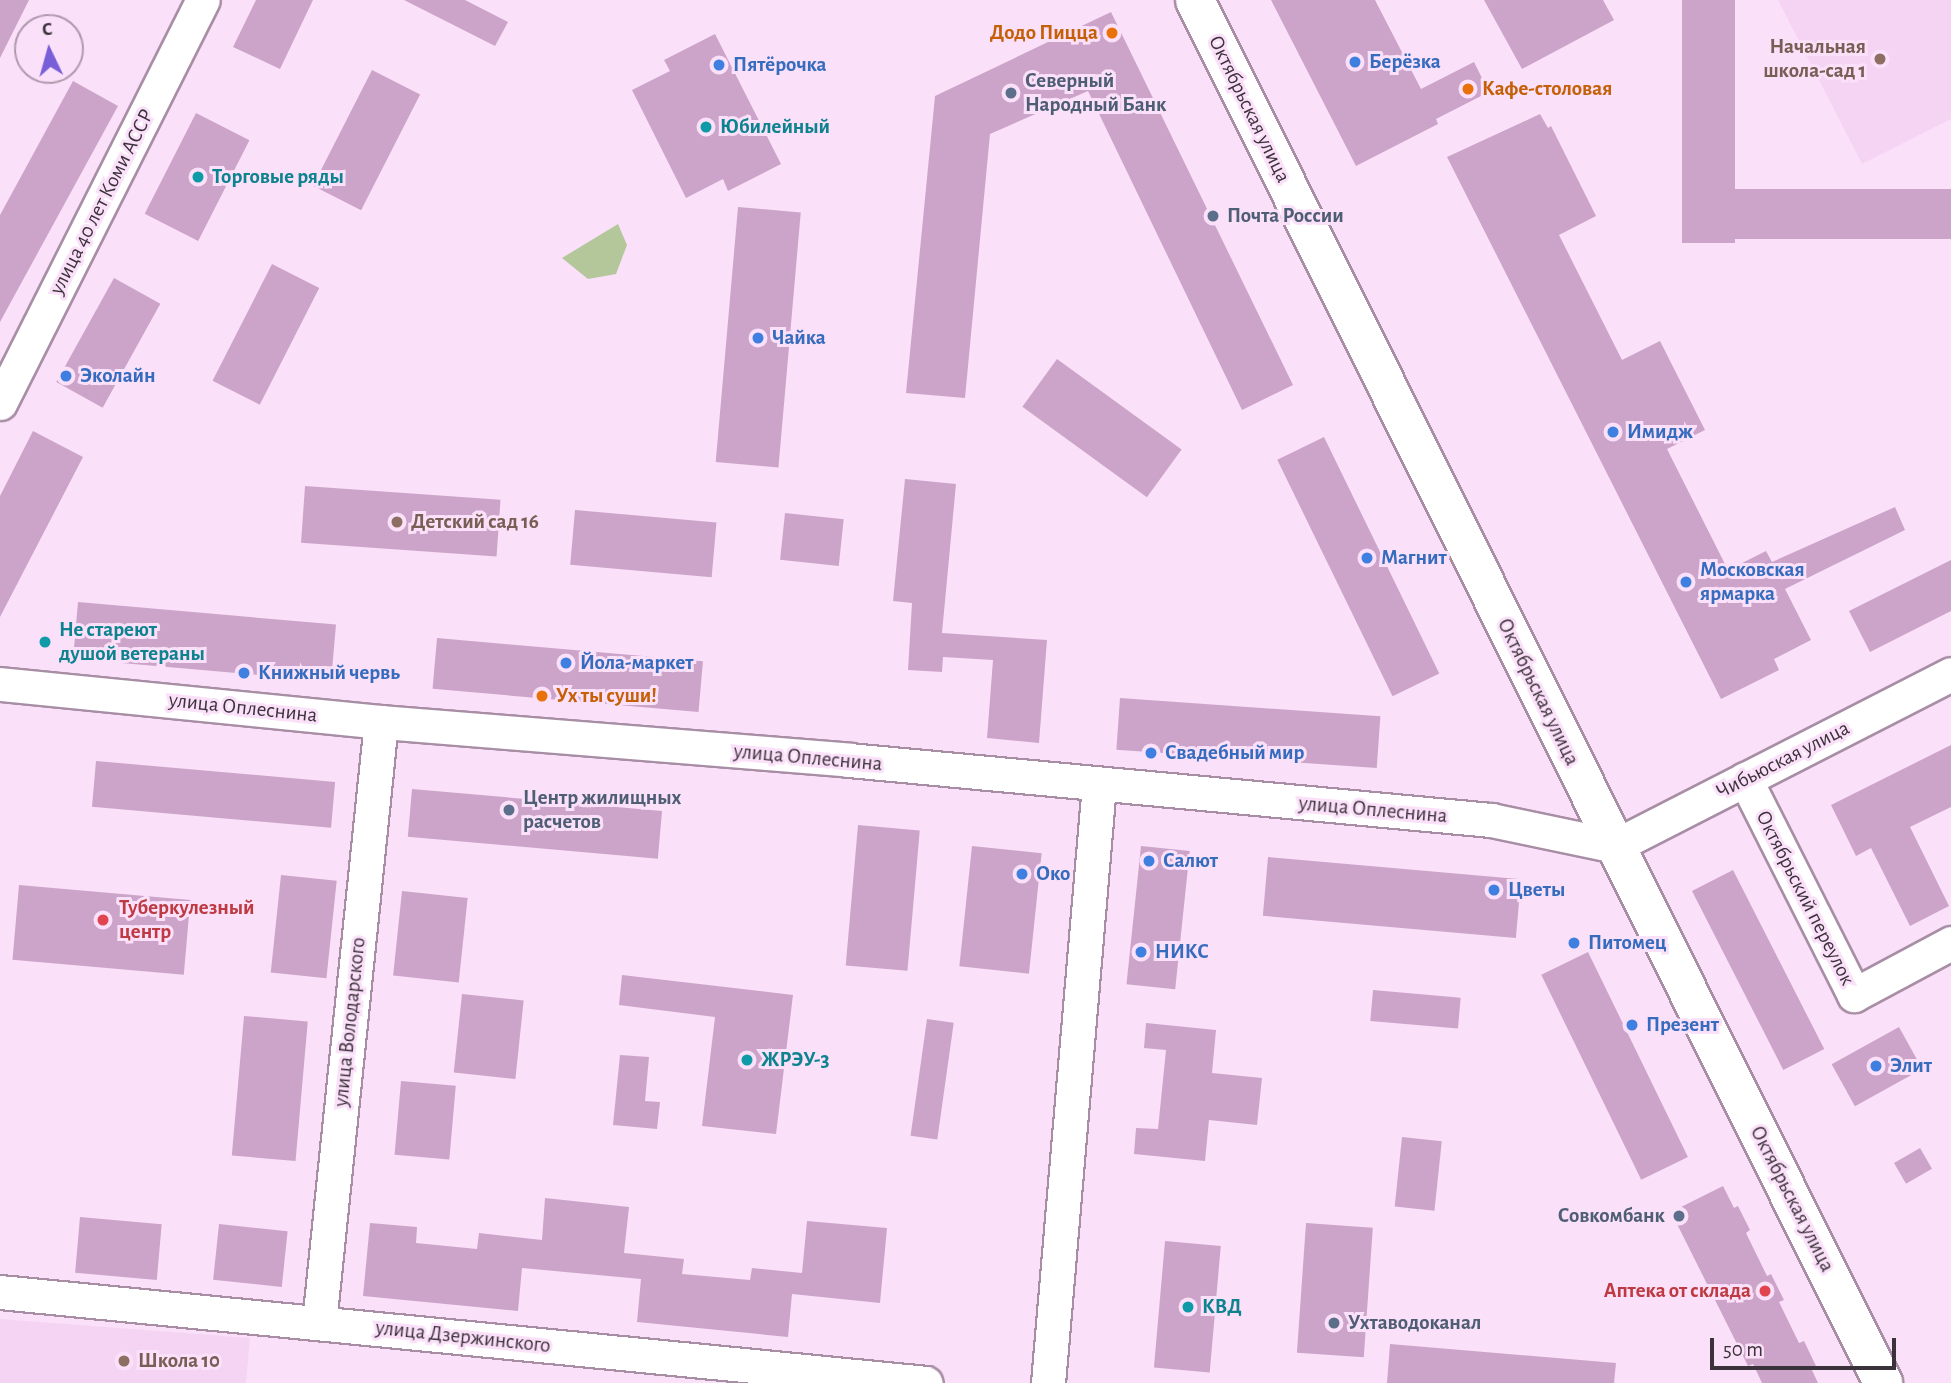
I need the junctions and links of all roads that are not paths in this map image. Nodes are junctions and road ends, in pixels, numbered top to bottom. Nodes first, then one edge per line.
1 (204, 0) edge
2 (1195, 0) edge
3 (0, 403) edge
4 (1951, 674) edge
5 (0, 684) edge
6 (381, 722) junction
7 (1745, 779) junction
8 (1099, 785) junction
9 (1615, 846) junction
10 (1951, 943) edge
11 (0, 1292) edge
12 (319, 1323) junction
13 (926, 1383) edge
14 (1048, 1383) edge
15 (1882, 1383) edge

1 - 3 street, улица 40 лет Коми АССР
2 - 9 main road, Октябрьская улица
4 - 7 street, Чибьюская улица
5 - 6 street, улица Оплеснина
6 - 8 street, улица Оплеснина
6 - 12 street, улица Володарского
7 - 9 street, Чибьюская улица
7 - 10 street, Октябрьский переулок
8 - 9 street, улица Оплеснина
8 - 14 street
9 - 15 main road, Октябрьская улица
11 - 12 street, улица Дзержинского
12 - 13 street, улица Дзержинского

